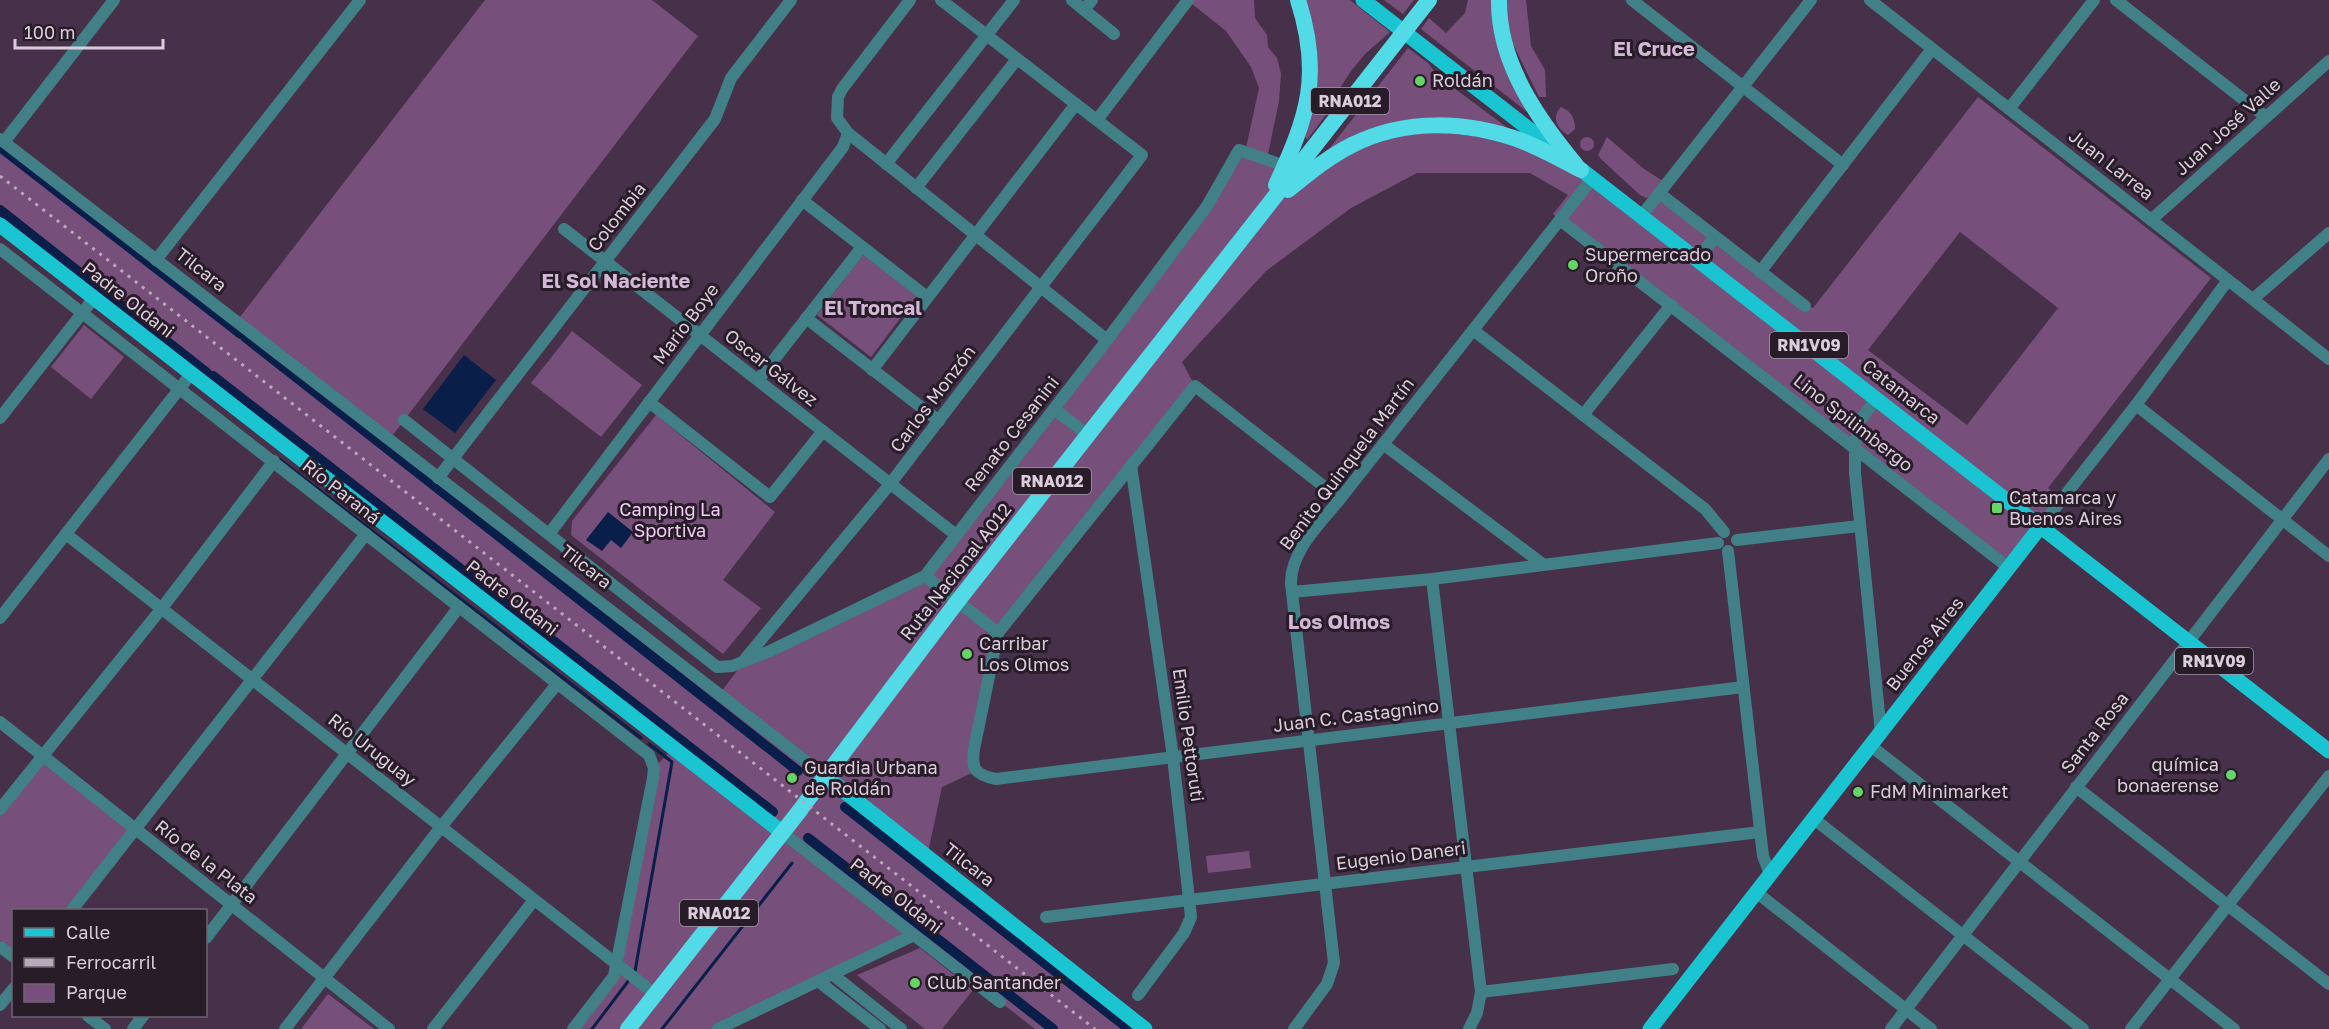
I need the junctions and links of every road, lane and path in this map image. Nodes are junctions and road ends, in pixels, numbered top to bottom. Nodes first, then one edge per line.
1 (114, 0) edge
2 (360, 0) edge
3 (791, 0) edge
4 (910, 0) edge
5 (941, 0) edge
6 (1014, 0) edge
7 (1072, 0) edge
8 (1188, 0) edge
9 (1298, 0) edge
10 (1363, 0) edge
11 (1429, 0) edge
12 (1499, 0) edge
13 (1632, 0) edge
14 (1811, 0) edge
15 (1870, 0) edge
16 (2094, 0) edge
17 (2116, 0) edge
18 (1088, 5) edge
19 (1404, 32) junction
20 (1114, 34) dead end
21 (986, 35) junction
22 (1932, 49) junction
23 (1017, 59) junction
24 (2329, 61) edge
25 (1743, 87) junction
26 (1076, 104) junction
27 (2008, 109) junction
28 (2266, 117) junction
29 (1096, 120) junction
30 (848, 133) junction
31 (2, 140) edge
32 (886, 164) junction
33 (1843, 165) junction
34 (1296, 169) junction
35 (1586, 174) junction
36 (916, 188) junction
37 (1659, 193) junction
38 (802, 200) junction
39 (1264, 210) junction
40 (1642, 215) junction
41 (1560, 220) junction
42 (2151, 220) junction
43 (0, 225) edge
44 (564, 229) dead end
45 (2329, 233) edge
46 (975, 235) junction
47 (1715, 237) junction
48 (862, 247) junction
49 (0, 249) edge
50 (1698, 259) junction
51 (156, 260) junction
52 (605, 261) junction
53 (1760, 272) junction
54 (2228, 280) junction
55 (1041, 287) junction
56 (927, 297) junction
57 (94, 298) junction
58 (2253, 299) junction
59 (1671, 305) junction
60 (1805, 306) dead end
61 (82, 313) junction
62 (806, 318) junction
63 (1473, 330) junction
64 (700, 335) junction
65 (1107, 340) junction
66 (2329, 359) edge
67 (872, 369) junction
68 (190, 374) junction
69 (758, 380) junction
70 (180, 388) junction
71 (1877, 399) junction
72 (649, 402) junction
73 (2136, 405) junction
74 (1054, 409) junction
75 (1582, 415) junction
76 (0, 418) edge
77 (404, 420) dead end
78 (939, 421) junction
79 (823, 431) junction
80 (1088, 435) junction
81 (1383, 444) junction
82 (1855, 447) junction
83 (453, 458) junction
84 (2329, 459) edge
85 (274, 461) junction
86 (1131, 465) junction
87 (438, 478) junction
88 (890, 484) junction
89 (1340, 499) junction
90 (2282, 520) junction
91 (1858, 526) junction
92 (2041, 526) junction
93 (66, 534) junction
94 (366, 534) junction
95 (549, 534) junction
96 (956, 535) junction
97 (1721, 537) junction
98 (1737, 540) junction
99 (1728, 551) junction
100 (2329, 556) edge
101 (1544, 565) junction
102 (2008, 568) junction
103 (925, 576) junction
104 (1432, 579) junction
105 (1292, 592) junction
106 (957, 602) junction
107 (459, 607) junction
108 (162, 608) junction
109 (0, 618) edge
110 (667, 628) junction
111 (998, 633) junction
112 (2188, 641) junction
113 (654, 645) junction
114 (744, 660) junction
115 (253, 679) junction
116 (557, 684) junction
117 (1743, 687) junction
118 (0, 722) edge
119 (1449, 723) junction
120 (651, 730) junction
121 (1881, 733) junction
122 (1309, 740) junction
123 (1871, 746) junction
124 (640, 749) junction
125 (2329, 751) edge
126 (348, 754) junction
127 (41, 755) junction
128 (1173, 757) junction
129 (825, 776) junction
130 (2329, 776) edge
131 (2076, 787) junction
132 (0, 809) edge
133 (1814, 819) junction
134 (441, 827) junction
135 (136, 829) junction
136 (1760, 832) junction
137 (783, 833) junction
138 (2019, 861) junction
139 (1466, 867) junction
140 (1770, 874) junction
141 (1326, 883) junction
142 (1756, 892) junction
143 (534, 900) junction
144 (1190, 900) junction
145 (232, 905) junction
146 (2228, 906) junction
147 (73, 909) edge
148 (1046, 917) dead end
149 (914, 935) junction
150 (1962, 935) junction
151 (207, 937) edge
152 (616, 964) junction
153 (1673, 969) dead end
154 (832, 974) junction
155 (324, 978) junction
156 (2170, 979) junction
157 (819, 981) junction
158 (2329, 984) edge
159 (12, 990) edge
160 (1481, 992) junction
161 (655, 994) junction
162 (1138, 995) dead end
163 (1000, 1002) dead end
164 (0, 1005) edge
165 (1906, 1010) junction
166 (89, 1017) edge
167 (142, 1017) edge
168 (105, 1029) edge
169 (132, 1029) edge
170 (285, 1029) edge
171 (389, 1029) edge
172 (433, 1029) edge
173 (573, 1029) edge
174 (628, 1029) edge
175 (718, 1029) edge
176 (880, 1029) edge
177 (901, 1029) edge
178 (1145, 1029) edge
179 (1294, 1029) edge
180 (1469, 1029) edge
181 (1650, 1029) edge
182 (1891, 1029) edge
183 (1931, 1029) edge
184 (2083, 1029) edge
185 (2131, 1029) edge
186 (2234, 1029) edge

1 - 31 street
2 - 51 street
3 - 52 street, Colombia
4 - 30 street
5 - 21 street
6 - 21 street
7 - 18 street
8 - 29 street
9 - 34 highway
10 - 19 main road, Catamarca
11 - 19 highway, RNA012
12 - 35 highway
13 - 25 street
14 - 25 street
15 - 22 street, Juan Larrea
16 - 27 street
17 - 28 street
18 - 20 street
19 - 34 highway, RNA012
19 - 35 main road, Catamarca / RN1V09
21 - 23 street
21 - 32 street
22 - 27 street, Juan Larrea
22 - 33 street
23 - 26 street
23 - 36 street
24 - 28 street, Juan José Valle
25 - 33 street
25 - 37 street
26 - 29 street
26 - 46 street
27 - 42 street, Juan Larrea
28 - 42 street, Juan José Valle
29 - 55 street, Carlos Monzón
30 - 32 street
30 - 38 street, Mario Boye
31 - 51 street, Tilcara
32 - 36 street
33 - 53 street
34 - 35 highway
34 - 39 highway
34 - 39 highway
34 - 65 street, Renato Cesanini
35 - 40 main road, Catamarca / RN1V09
35 - 41 street, Benito Quinquela Martín
36 - 46 street
37 - 40 street
37 - 47 street
38 - 48 street
38 - 64 street, Mario Boye
39 - 80 highway, Ruta Nacional A012 / RNA012
40 - 50 main road, Catamarca / RN1V09
41 - 59 street, Lino Spilimbergo
41 - 63 street, Benito Quinquela Martín
42 - 54 street, Juan Larrea
43 - 57 main road, Padre Oldani
44 - 52 street, Oscar Gálvez
45 - 58 street
46 - 55 street
46 - 56 street
47 - 50 street
47 - 53 street
48 - 56 street
48 - 62 street
49 - 61 street, Río Paraná
50 - 71 main road, Catamarca / RN1V09
51 - 87 street, Tilcara
52 - 64 street, Oscar Gálvez
52 - 83 street, Colombia
53 - 60 street
54 - 58 street, Juan Larrea
54 - 73 street, Buenos Aires
55 - 65 street
55 - 78 street, Carlos Monzón
56 - 67 street
57 - 61 street
57 - 68 main road, Padre Oldani
58 - 66 street, Juan Larrea
59 - 75 street
59 - 82 street, Lino Spilimbergo
61 - 70 street, Río Paraná
61 - 76 street
62 - 67 street
62 - 69 street
63 - 75 street
63 - 81 street, Benito Quinquela Martín
64 - 69 street, Oscar Gálvez
64 - 72 street, Mario Boye
65 - 74 street, Renato Cesanini
67 - 78 street
68 - 70 street
68 - 120 main road, Padre Oldani
69 - 79 street, Oscar Gálvez
70 - 85 street, Río Paraná
70 - 93 street
71 - 82 street
71 - 92 main road, Catamarca / RN1V09
72 - 79 street
72 - 95 street, Mario Boye
73 - 90 street
73 - 92 street, Buenos Aires
74 - 80 street
74 - 96 street, Renato Cesanini
75 - 97 street
77 - 83 street
78 - 88 street, Carlos Monzón
79 - 88 street, Oscar Gálvez
80 - 106 highway, Ruta Nacional A012 / RNA012
81 - 89 street, Benito Quinquela Martín
81 - 101 street
82 - 91 street
82 - 102 street, Lino Spilimbergo
83 - 87 street, Colombia
83 - 95 street
84 - 90 street, Santa Rosa
85 - 94 street, Río Paraná
85 - 108 street
86 - 89 street
86 - 111 street
86 - 128 street, Emilio Pettoruti
87 - 113 street, Tilcara
88 - 96 street, Oscar Gálvez
88 - 114 street, Carlos Monzón
89 - 105 street, Benito Quinquela Martín
90 - 100 street
90 - 112 street, Santa Rosa
91 - 98 street
91 - 121 street
92 - 102 main road, Buenos Aires
92 - 112 main road, Catamarca / RN1V09
93 - 108 street, Río Uruguay
93 - 109 street
94 - 107 street, Río Paraná
94 - 115 street
95 - 110 street
96 - 103 street, Renato Cesanini
97 - 98 street
97 - 99 street
97 - 101 street
98 - 99 street
99 - 117 street
101 - 104 street
102 - 121 main road, Buenos Aires
103 - 106 street
103 - 114 street, Renato Cesanini
104 - 105 street
104 - 119 street
105 - 122 street, Benito Quinquela Martín
106 - 111 street
106 - 129 highway, Ruta Nacional A012 / RNA012
107 - 116 street, Río Paraná
107 - 126 street
108 - 115 street, Río Uruguay
108 - 127 street
110 - 113 street
110 - 114 street, Renato Cesanini
111 - 128 street, Juan C. Castagnino
112 - 125 main road, Catamarca / RN1V09
112 - 131 street, Santa Rosa
113 - 129 street, Tilcara
115 - 126 street, Río Uruguay
115 - 135 street
116 - 124 street, Río Paraná
116 - 134 street
117 - 119 street, Juan C. Castagnino
117 - 136 street
118 - 127 street, Río de la Plata
119 - 122 street, Juan C. Castagnino
119 - 139 street
120 - 124 street
120 - 137 main road, Padre Oldani
121 - 123 main road, Buenos Aires
122 - 128 street, Juan C. Castagnino
122 - 141 street, Benito Quinquela Martín
123 - 133 main road, Buenos Aires
123 - 138 street
124 - 152 street, Río Paraná
126 - 134 street, Río Uruguay
126 - 145 street
127 - 132 street
127 - 135 street, Río de la Plata
128 - 144 street, Emilio Pettoruti
129 - 137 highway, Ruta Nacional A012 / RNA012
129 - 178 main road, Tilcara
130 - 146 street
131 - 138 street, Santa Rosa
131 - 146 street
133 - 140 main road, Buenos Aires
133 - 150 street
134 - 143 street, Río Uruguay
134 - 155 street
135 - 145 street, Río de la Plata
135 - 147 street
136 - 139 street, Eugenio Daneri
136 - 140 street
137 - 149 street, Padre Oldani
137 - 161 highway, Ruta Nacional A012 / RNA012
138 - 150 street, Santa Rosa
138 - 156 street
139 - 141 street, Eugenio Daneri
139 - 160 street
140 - 142 main road, Buenos Aires
141 - 144 street, Eugenio Daneri
141 - 179 street, Benito Quinquela Martín
142 - 165 street
142 - 181 main road, Buenos Aires
143 - 152 street, Río Uruguay
143 - 172 street
144 - 148 street, Eugenio Daneri
144 - 162 street, Emilio Pettoruti
145 - 151 street
145 - 155 street, Río de la Plata
146 - 156 street
146 - 158 street
149 - 154 street
149 - 163 street, Padre Oldani
150 - 165 street, Santa Rosa
150 - 184 street
152 - 161 street, Río Uruguay
152 - 173 street
153 - 160 street
154 - 157 street
154 - 177 street
155 - 170 street
155 - 171 street, Río de la Plata
156 - 185 street
156 - 186 street
157 - 175 street
157 - 176 street
159 - 164 street
160 - 180 street
161 - 174 highway, Ruta Nacional A012 / RNA012
165 - 182 street, Santa Rosa
165 - 183 street
166 - 168 street
167 - 169 street

